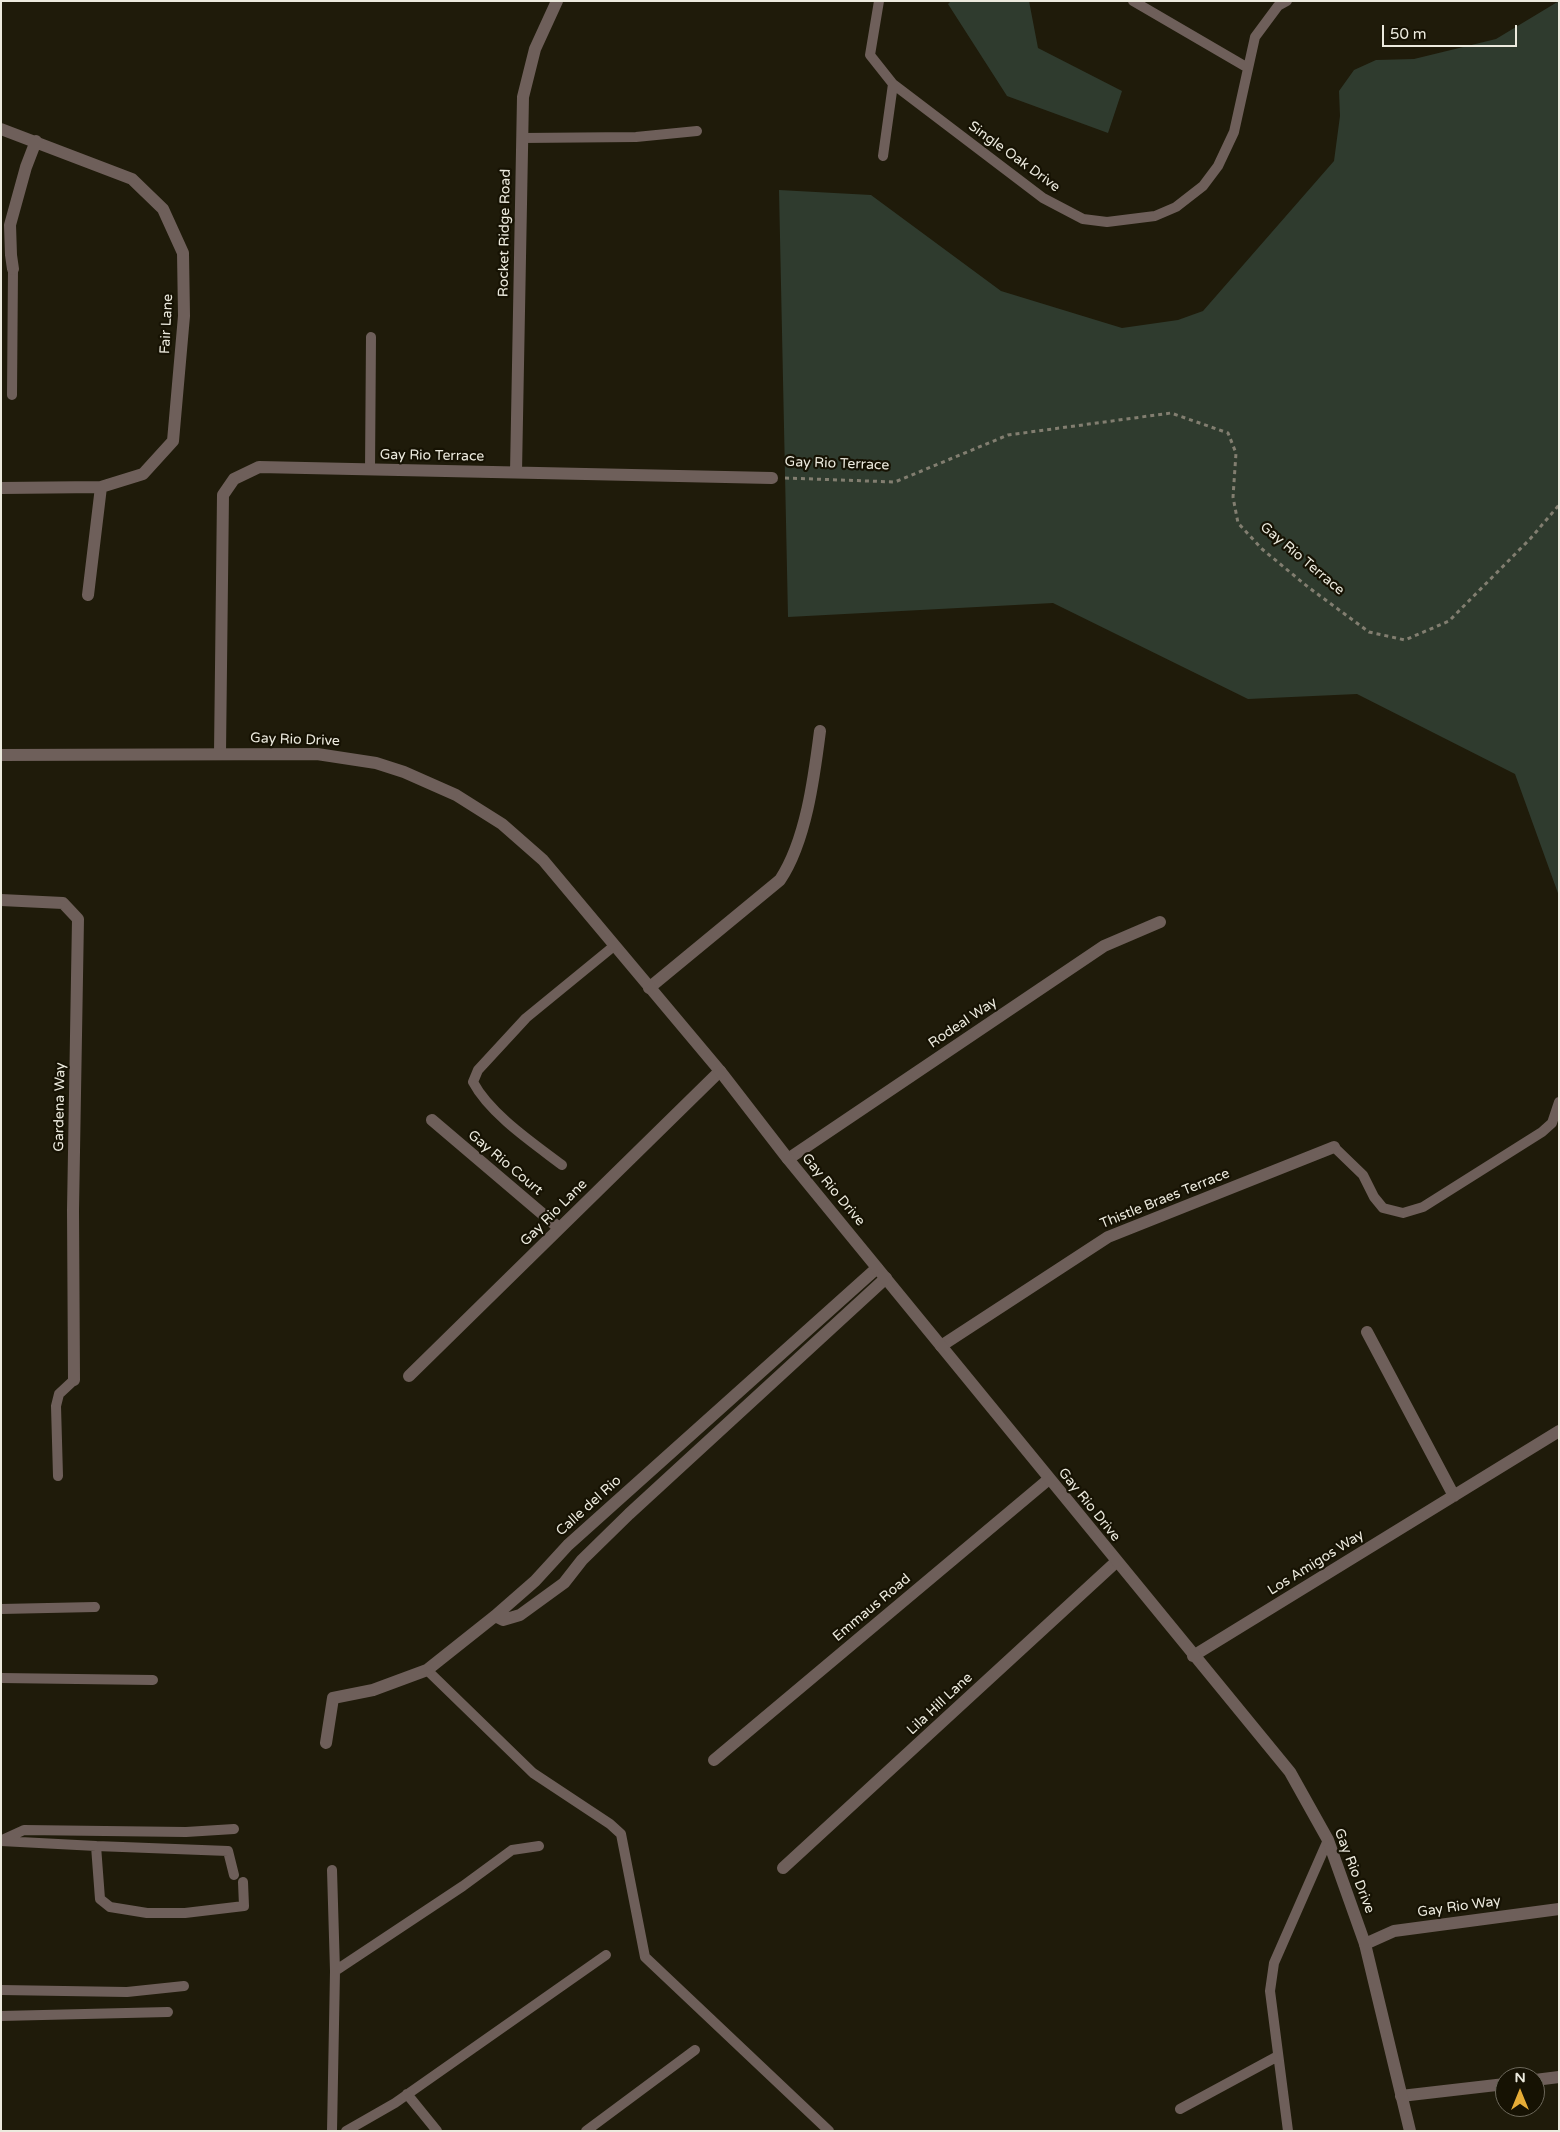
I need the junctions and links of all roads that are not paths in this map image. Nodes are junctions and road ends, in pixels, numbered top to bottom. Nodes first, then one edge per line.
1 (557, 1) edge
2 (879, 1) edge
3 (1133, 1) edge
4 (1287, 1) edge
5 (1248, 68) junction
6 (893, 84) junction
7 (1, 129) edge
8 (696, 131) dead end
9 (522, 138) junction
10 (36, 141) junction
11 (883, 156) dead end
12 (13, 269) joint
13 (371, 337) dead end
14 (12, 394) dead end
15 (370, 470) junction
16 (516, 472) junction
17 (772, 478) road end
18 (101, 487) junction
19 (1, 488) edge
20 (88, 595) dead end
21 (820, 731) dead end
22 (220, 753) junction
23 (1, 755) edge
24 (1, 900) edge
25 (1160, 922) dead end
26 (614, 946) junction
27 (649, 988) junction
28 (720, 1071) junction
29 (1559, 1102) edge
30 (432, 1120) dead end
31 (1334, 1147) joint
32 (788, 1159) junction
33 (562, 1165) dead end
34 (559, 1228) junction
35 (882, 1273) junction
36 (1367, 1332) dead end
37 (941, 1346) junction
38 (409, 1376) dead end
39 (74, 1380) joint
40 (1559, 1431) edge
41 (58, 1476) dead end
42 (1049, 1479) junction
43 (1454, 1496) junction
44 (1116, 1562) junction
45 (95, 1606) dead end
46 (1, 1609) edge
47 (495, 1616) junction
48 (1193, 1656) junction
49 (427, 1670) junction
50 (1, 1678) edge
51 (153, 1680) dead end
52 (326, 1742) dead end
53 (714, 1760) dead end
54 (234, 1829) dead end
55 (1, 1840) edge
56 (1328, 1840) junction
57 (96, 1846) junction
58 (538, 1846) dead end
59 (783, 1868) dead end
60 (332, 1870) dead end
61 (234, 1875) dead end
62 (243, 1882) dead end
63 (1559, 1908) edge
64 (1365, 1944) junction
65 (606, 1955) dead end
66 (335, 1971) junction
67 (184, 1986) dead end
68 (1, 1990) edge
69 (168, 2012) dead end
70 (1, 2016) edge
71 (695, 2050) dead end
72 (1278, 2056) junction
73 (1559, 2077) edge
74 (1545, 2079) edge
75 (1495, 2085) edge
76 (407, 2094) junction
77 (1401, 2096) junction
78 (1180, 2109) dead end
79 (332, 2131) edge
80 (346, 2131) edge
81 (437, 2131) edge
82 (586, 2131) edge
83 (829, 2131) edge
84 (1288, 2131) edge
85 (1410, 2131) edge

1 - 9 street, Rocket Ridge Road
2 - 6 lane, Single Oak Drive
3 - 5 lane
4 - 5 lane, Single Oak Drive
5 - 6 lane, Single Oak Drive
6 - 11 lane
7 - 10 street, Fair Lane
8 - 9 lane
9 - 16 street, Rocket Ridge Road
10 - 12 street
10 - 18 street, Fair Lane
12 - 14 lane
13 - 15 lane
15 - 16 street, Gay Rio Terrace
15 - 22 street, Gay Rio Terrace
16 - 17 street, Gay Rio Terrace
18 - 19 street, Fair Lane
18 - 20 street
21 - 27 street
22 - 23 street, Gay Rio Drive
22 - 26 street, Gay Rio Drive
24 - 39 street, Gardena Way
25 - 32 street, Rodeal Way
26 - 27 street, Gay Rio Drive
26 - 33 lane
27 - 28 street, Gay Rio Drive
28 - 32 street, Gay Rio Drive
28 - 34 street, Gay Rio Lane
29 - 31 lane
30 - 34 street, Gay Rio Court
31 - 37 street, Thistle Braes Terrace
32 - 35 street, Gay Rio Drive
34 - 38 street, Gay Rio Lane
35 - 37 street, Gay Rio Drive
35 - 47 street, Calle del Rio
35 - 47 street
36 - 43 street
37 - 42 street, Gay Rio Drive
39 - 41 lane
40 - 43 street, Los Amigos Way
42 - 44 street, Gay Rio Drive
42 - 53 street, Emmaus Road
43 - 48 street, Los Amigos Way
44 - 48 street, Gay Rio Drive
44 - 59 street, Lila Hill Lane
45 - 46 lane
47 - 49 street, Calle del Rio
48 - 56 street, Gay Rio Drive
49 - 52 street, Calle del Rio
49 - 83 lane
50 - 51 lane
54 - 55 lane
55 - 57 lane
56 - 64 street, Gay Rio Drive
56 - 72 lane
57 - 61 lane
57 - 62 lane
58 - 66 lane
60 - 66 lane
63 - 64 street, Gay Rio Way
64 - 77 street, Gay Rio Drive
65 - 76 lane
66 - 79 lane
67 - 68 lane
69 - 70 lane
71 - 82 lane
72 - 78 lane
72 - 84 lane
73 - 74 street
75 - 77 street
76 - 80 lane
76 - 81 lane
77 - 85 street, Gay Rio Drive

